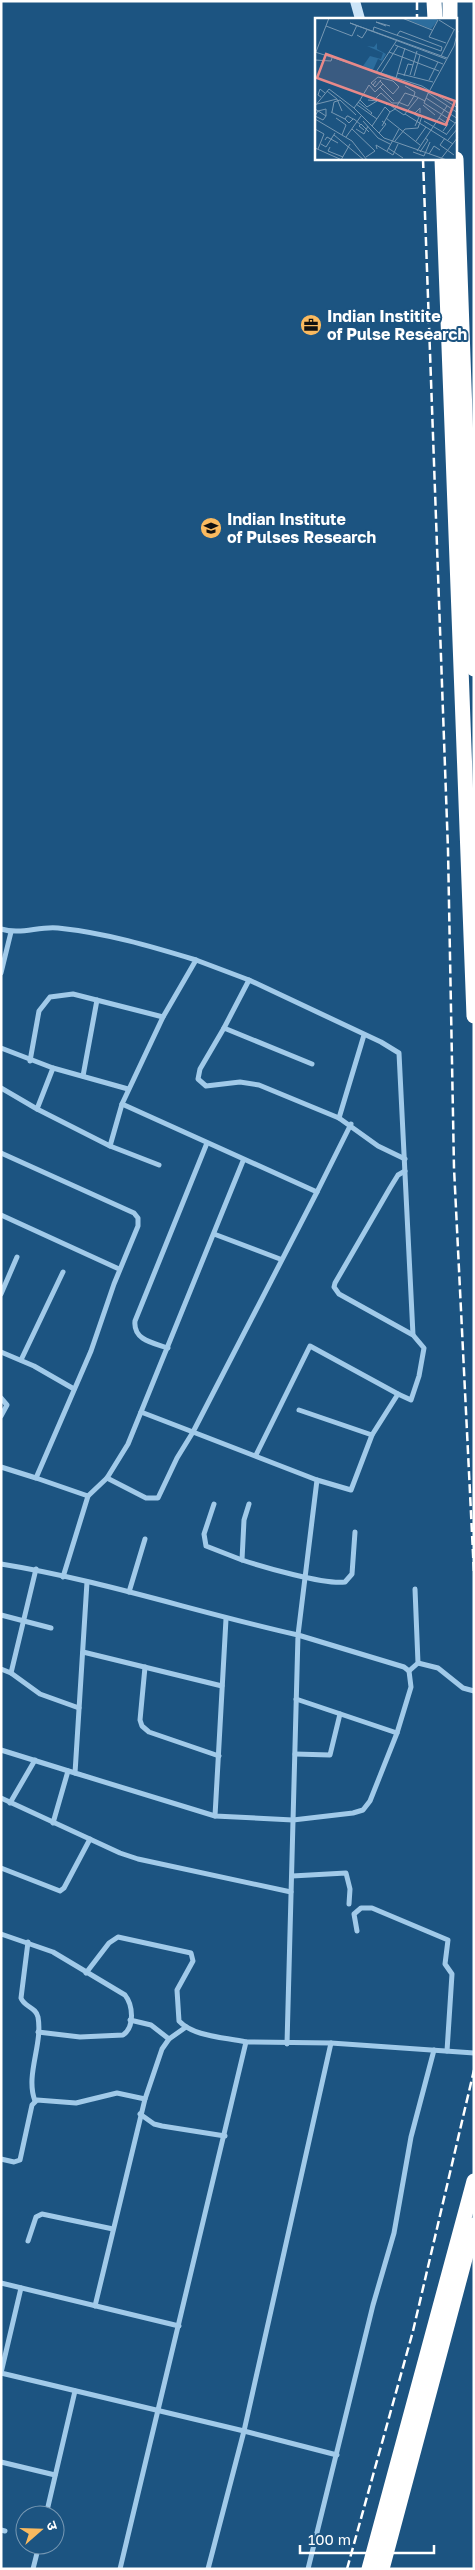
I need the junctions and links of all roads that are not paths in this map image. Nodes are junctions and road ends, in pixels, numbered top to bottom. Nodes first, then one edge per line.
1 (355, 1) edge
2 (434, 1) edge
3 (450, 1) edge
4 (360, 18) edge
5 (435, 18) edge
6 (450, 18) edge
7 (442, 160) edge
8 (456, 160) edge
9 (469, 391) edge
10 (472, 560) edge
11 (474, 669) edge
12 (470, 785) edge
13 (1, 929) edge
14 (11, 932) junction
15 (196, 960) junction
16 (1, 973) edge
17 (249, 980) junction
18 (473, 992) edge
19 (97, 1000) junction
20 (474, 1016) edge
21 (163, 1017) junction
22 (224, 1028) junction
23 (364, 1035) junction
24 (1, 1048) edge
25 (30, 1061) junction
26 (312, 1064) dead end
27 (53, 1068) junction
28 (82, 1076) junction
29 (1, 1088) edge
30 (128, 1089) junction
31 (122, 1104) junction
32 (37, 1109) junction
33 (339, 1118) junction
34 (351, 1124) junction
35 (207, 1143) junction
36 (110, 1146) junction
37 (1, 1153) edge
38 (405, 1159) junction
39 (243, 1161) junction
40 (159, 1166) dead end
41 (405, 1171) junction
42 (317, 1192) junction
43 (1, 1215) edge
44 (214, 1234) junction
45 (18, 1257) dead end
46 (280, 1258) junction
47 (120, 1269) junction
48 (63, 1272) dead end
49 (1, 1294) edge
50 (413, 1335) junction
51 (168, 1348) junction
52 (1, 1352) edge
53 (21, 1360) junction
54 (74, 1390) junction
55 (398, 1394) junction
56 (1, 1398) edge
57 (299, 1410) dead end
58 (141, 1412) junction
59 (1, 1416) edge
60 (193, 1432) junction
61 (372, 1435) junction
62 (256, 1455) junction
63 (1, 1467) edge
64 (36, 1478) junction
65 (107, 1478) junction
66 (318, 1480) junction
67 (88, 1496) junction
68 (214, 1504) dead end
69 (249, 1504) dead end
70 (355, 1532) dead end
71 (145, 1538) dead end
72 (242, 1560) junction
73 (1, 1564) edge
74 (36, 1569) junction
75 (63, 1577) junction
76 (306, 1577) junction
77 (87, 1582) junction
78 (415, 1589) dead end
79 (129, 1592) junction
80 (1, 1615) edge
81 (226, 1619) junction
82 (23, 1621) junction
83 (51, 1628) dead end
84 (298, 1635) junction
85 (83, 1652) junction
86 (418, 1663) junction
87 (144, 1667) junction
88 (1, 1669) edge
89 (409, 1671) junction
90 (11, 1673) junction
91 (222, 1686) junction
92 (474, 1691) edge
93 (296, 1699) junction
94 (80, 1708) junction
95 (340, 1714) junction
96 (397, 1733) junction
97 (1, 1750) edge
98 (295, 1754) junction
99 (218, 1756) junction
100 (35, 1760) junction
101 (68, 1771) junction
102 (75, 1773) junction
103 (1, 1798) edge
104 (10, 1803) junction
105 (215, 1816) junction
106 (293, 1820) junction
107 (53, 1823) junction
108 (90, 1839) junction
109 (1, 1868) edge
110 (292, 1876) junction
111 (291, 1892) junction
112 (349, 1904) dead end
113 (357, 1931) dead end
114 (1, 1934) edge
115 (28, 1942) junction
116 (86, 1973) junction
117 (130, 2020) junction
118 (186, 2027) junction
119 (38, 2032) junction
120 (169, 2039) junction
121 (246, 2042) junction
122 (331, 2043) junction
123 (287, 2044) junction
124 (434, 2050) junction
125 (447, 2051) junction
126 (474, 2053) edge
127 (145, 2099) junction
128 (35, 2101) junction
129 (140, 2114) junction
130 (225, 2136) junction
131 (1, 2159) edge
132 (474, 2181) edge
133 (474, 2225) edge
134 (113, 2229) junction
135 (28, 2241) dead end
136 (1, 2283) edge
137 (21, 2288) junction
138 (95, 2306) junction
139 (179, 2326) junction
140 (439, 2328) junction
141 (76, 2391) junction
142 (159, 2410) junction
143 (417, 2412) junction
144 (244, 2431) junction
145 (337, 2455) junction
146 (1, 2462) edge
147 (56, 2475) junction
148 (48, 2505) edge
149 (36, 2555) edge
150 (33, 2569) edge
151 (120, 2569) edge
152 (208, 2569) edge
153 (308, 2569) edge
154 (369, 2569) edge
155 (382, 2569) edge

1 - 4 street
2 - 5 highway
3 - 6 highway
7 - 12 highway
8 - 9 highway
9 - 10 highway
10 - 11 highway
12 - 18 highway
13 - 14 street
14 - 15 street
14 - 16 street
15 - 17 street
15 - 21 street
17 - 22 street
17 - 23 street
18 - 20 highway
19 - 21 street
19 - 25 street
19 - 28 street
21 - 30 street
22 - 26 street
22 - 33 street
23 - 33 street
23 - 38 street
24 - 25 street
25 - 27 street
27 - 28 street
27 - 32 street
28 - 30 street
29 - 32 street
30 - 31 street
31 - 35 street
31 - 36 street
32 - 36 street
33 - 34 street
34 - 38 street
34 - 42 street
35 - 39 street
35 - 51 street
36 - 40 street
37 - 47 street
38 - 41 street
39 - 42 street
39 - 44 street
41 - 50 street
41 - 50 street
42 - 46 street
43 - 47 street
44 - 46 street
44 - 51 street
45 - 49 street
46 - 60 street
47 - 54 street
48 - 53 street
50 - 55 street
51 - 58 street
52 - 53 street
53 - 54 street
54 - 64 street
55 - 61 street
55 - 62 street
56 - 59 street
57 - 61 street
58 - 60 street
58 - 65 street
60 - 62 street
60 - 65 street
61 - 66 street
62 - 66 street
63 - 64 street
64 - 67 street
65 - 67 street
66 - 76 street
67 - 75 street
68 - 72 street
69 - 72 street
70 - 76 street
71 - 79 street
72 - 76 street
73 - 74 street
74 - 75 street
74 - 82 street
75 - 77 street
76 - 84 street
77 - 79 street
77 - 85 street
78 - 86 street
79 - 81 street
80 - 82 street
81 - 84 street
81 - 91 street
82 - 83 street
82 - 90 street
84 - 89 street
84 - 93 street
85 - 87 street
85 - 94 street
86 - 89 street
86 - 92 street
87 - 91 street
87 - 99 street
88 - 90 street
89 - 96 street
90 - 94 street
91 - 99 street
93 - 95 street
93 - 98 street
94 - 102 street
95 - 96 street
95 - 98 street
96 - 106 street
97 - 100 street
98 - 106 street
99 - 105 street
100 - 101 street
100 - 104 street
101 - 102 street
101 - 107 street
102 - 105 street
103 - 104 street
104 - 107 street
105 - 106 street
106 - 110 street
107 - 108 street
108 - 109 street
108 - 111 street
110 - 111 street
110 - 112 street
111 - 123 street
113 - 125 street
114 - 115 street
115 - 116 street
115 - 119 street
116 - 117 street
116 - 118 street
117 - 119 street
117 - 120 street
118 - 120 street
118 - 121 street
119 - 128 street
120 - 127 street
121 - 123 street
121 - 130 street
122 - 123 street
122 - 124 street
122 - 144 street
124 - 125 street
124 - 145 street
125 - 126 street
127 - 128 street
127 - 129 street
128 - 131 street
129 - 130 street
129 - 134 street
130 - 139 street
132 - 140 highway
133 - 140 highway
134 - 135 street
134 - 138 street
136 - 137 street
137 - 138 street
137 - 141 street
138 - 139 street
139 - 142 street
140 - 143 highway
141 - 142 street
141 - 147 street
142 - 144 street
142 - 151 street
143 - 154 highway
143 - 155 highway
144 - 145 street
144 - 152 street
145 - 153 street
146 - 147 street
147 - 148 street
149 - 150 street

